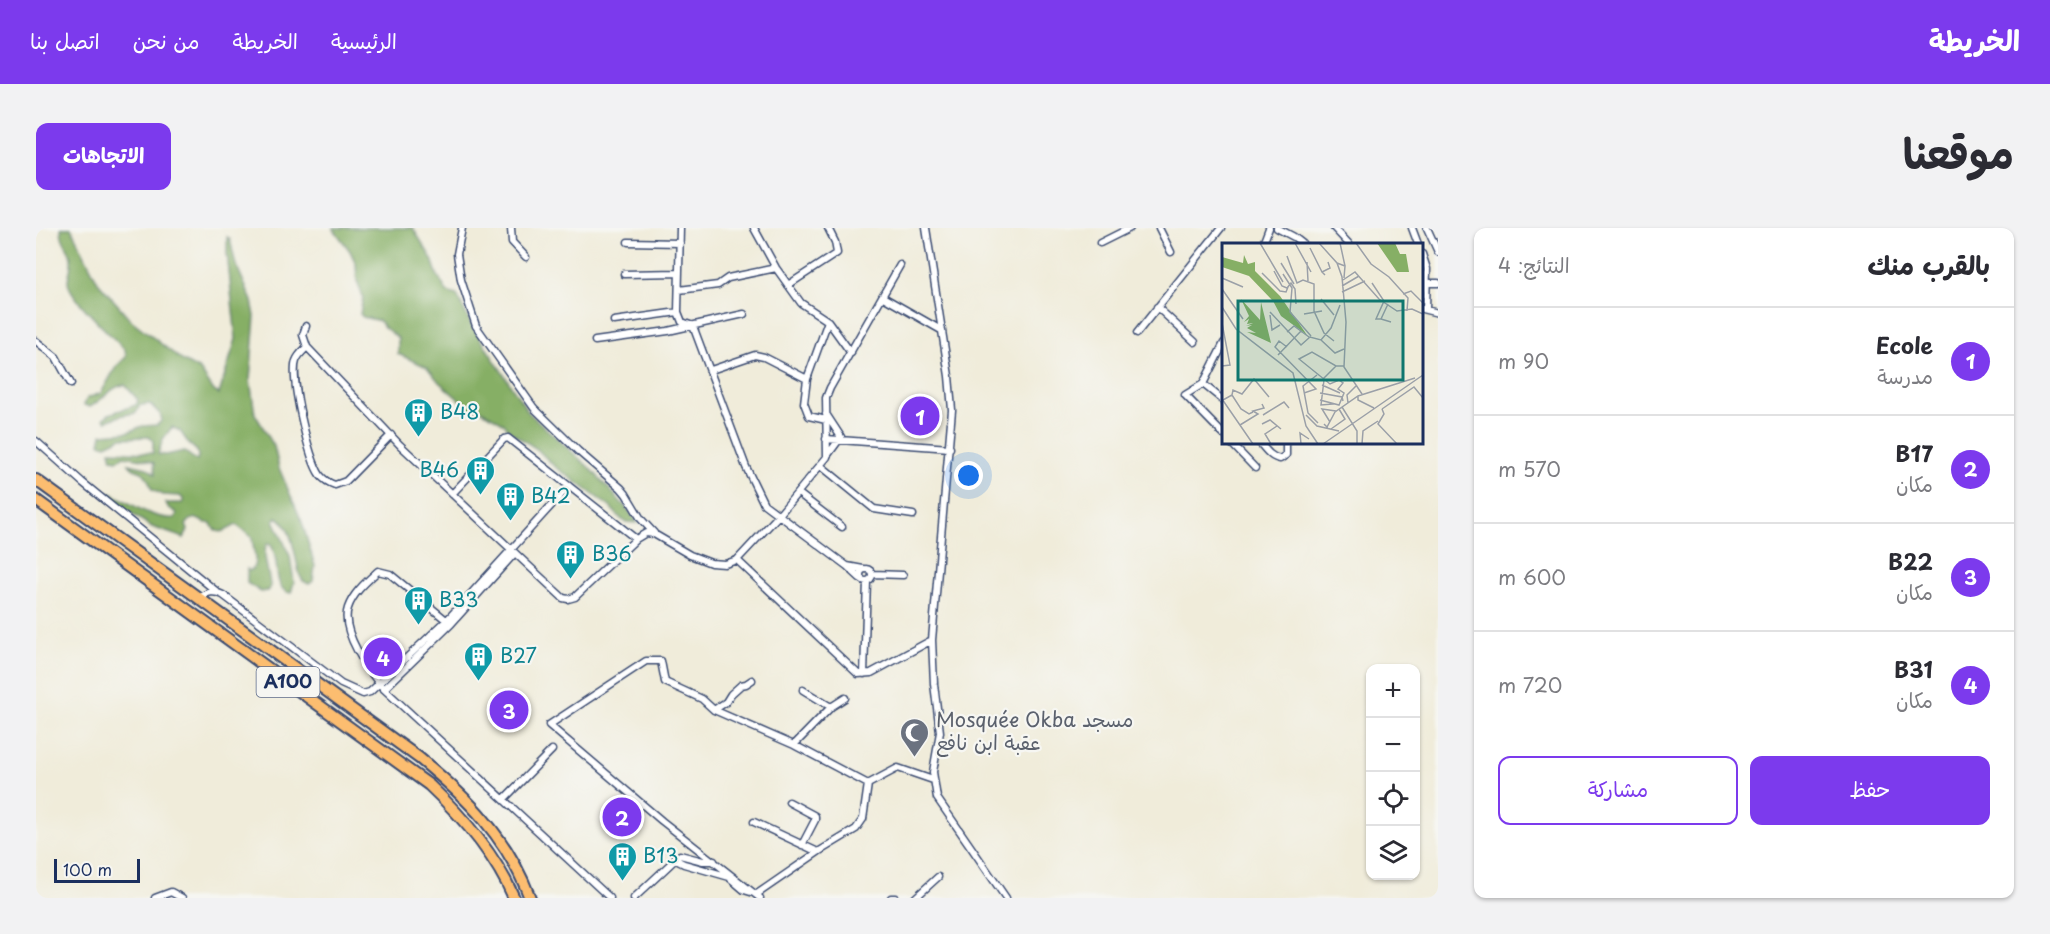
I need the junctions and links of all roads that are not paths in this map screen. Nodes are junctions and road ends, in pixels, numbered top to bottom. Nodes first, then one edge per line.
1 (462, 228) edge
2 (512, 228) edge
3 (680, 228) edge
4 (754, 228) edge
5 (828, 228) edge
6 (926, 228) edge
7 (1130, 228) edge
8 (1159, 228) edge
9 (1221, 228) edge
10 (1269, 228) edge
11 (1277, 228) edge
12 (1334, 228) edge
13 (1412, 228) edge
14 (1427, 228) edge
15 (628, 242) dead end
16 (680, 243) junction
17 (1100, 243) dead end
18 (1263, 243) edge
19 (1302, 243) edge
20 (1347, 243) edge
21 (1418, 243) edge
22 (1171, 252) dead end
23 (1438, 252) edge
24 (526, 257) dead end
25 (1423, 257) edge
26 (900, 265) dead end
27 (776, 268) junction
28 (679, 273) junction
29 (624, 274) dead end
30 (1426, 283) junction
31 (1438, 283) edge
32 (788, 285) junction
33 (679, 290) junction
34 (883, 297) junction
35 (1157, 307) junction
36 (1424, 309) edge
37 (678, 312) junction
38 (1438, 313) edge
39 (744, 314) dead end
40 (614, 321) dead end
41 (828, 321) junction
42 (306, 326) dead end
43 (693, 326) junction
44 (941, 330) junction
45 (1137, 333) dead end
46 (36, 341) edge
47 (595, 341) dead end
48 (1195, 342) dead end
49 (307, 347) junction
50 (1222, 347) edge
51 (850, 353) junction
52 (711, 370) junction
53 (807, 379) junction
54 (71, 384) dead end
55 (1203, 384) junction
56 (1222, 399) edge
57 (826, 417) junction
58 (1222, 433) edge
59 (391, 435) junction
60 (826, 439) junction
61 (841, 440) junction
62 (36, 441) edge
63 (1232, 444) edge
64 (1261, 444) edge
65 (1286, 444) edge
66 (950, 448) junction
67 (827, 457) junction
68 (820, 465) junction
69 (1255, 468) dead end
70 (36, 480) edge
71 (569, 486) junction
72 (798, 493) junction
73 (452, 494) junction
74 (36, 500) edge
75 (779, 515) junction
76 (914, 515) dead end
77 (842, 528) dead end
78 (654, 534) junction
79 (636, 539) junction
80 (512, 552) junction
81 (737, 560) junction
82 (847, 566) junction
83 (863, 569) junction
84 (872, 574) junction
85 (903, 575) dead end
86 (864, 580) junction
87 (216, 592) junction
88 (199, 598) junction
89 (449, 622) junction
90 (932, 640) junction
91 (864, 674) junction
92 (752, 681) dead end
93 (382, 686) junction
94 (803, 690) dead end
95 (845, 698) dead end
96 (831, 707) junction
97 (714, 710) junction
98 (794, 745) junction
99 (552, 750) dead end
100 (933, 780) junction
101 (868, 784) junction
102 (504, 799) junction
103 (789, 802) dead end
104 (754, 822) dead end
105 (802, 844) junction
106 (818, 852) junction
107 (674, 859) junction
108 (714, 861) junction
109 (938, 877) dead end
110 (733, 878) junction
111 (513, 896) edge
112 (759, 896) edge
113 (155, 898) edge
114 (182, 898) edge
115 (531, 898) edge
116 (610, 898) edge
117 (634, 898) edge
118 (915, 898) edge
119 (1006, 898) edge

1 - 78 street
2 - 24 street
3 - 16 street
4 - 27 street
5 - 32 street
6 - 44 street
7 - 17 street
8 - 22 street
9 - 35 street
10 - 18 street
11 - 19 street
12 - 20 street
13 - 21 street
14 - 23 street
15 - 16 street
16 - 28 street
25 - 30 street
26 - 34 street
27 - 32 street
27 - 33 street
28 - 29 street
28 - 33 street
30 - 31 street
30 - 36 street
32 - 41 street
33 - 37 street
34 - 44 street
34 - 51 street
35 - 45 street
35 - 48 street
36 - 38 street
37 - 40 street
37 - 43 street
39 - 43 street
41 - 51 street
41 - 53 street
42 - 49 street
43 - 47 street
43 - 52 street
44 - 66 street
46 - 54 street
49 - 59 street
49 - 59 street
50 - 55 street
51 - 57 street
52 - 53 street
52 - 75 street
53 - 57 street
55 - 56 street
55 - 58 street
57 - 60 street
57 - 61 street
59 - 73 street
60 - 61 street
60 - 67 street
61 - 66 street
61 - 67 street
62 - 87 street
63 - 69 street
64 - 65 street
66 - 90 street
67 - 68 street
68 - 72 street
68 - 76 street
70 - 88 highway, A100 / A100
71 - 73 street
71 - 79 street
71 - 80 street
72 - 75 street
72 - 77 street
73 - 80 street
74 - 111 highway, A100 / A100
75 - 81 street
75 - 82 street
78 - 79 street
78 - 81 street
79 - 80 street
80 - 89 street
81 - 91 street
82 - 83 street
82 - 86 street
83 - 84 street
83 - 86 street
84 - 85 street
84 - 86 street
86 - 91 street
87 - 88 street
87 - 93 street
88 - 115 highway, A100 / A100
89 - 93 street
89 - 93 street
90 - 91 street
90 - 100 street
92 - 97 street
93 - 102 street
94 - 96 street
95 - 96 street
96 - 98 street
97 - 98 street
97 - 108 street
98 - 101 street
99 - 102 street
100 - 101 street
100 - 119 street
101 - 106 street
102 - 116 street
103 - 105 street
104 - 105 street
105 - 106 street
106 - 112 street
107 - 108 street
107 - 110 street
107 - 117 street
108 - 110 street
109 - 118 street
110 - 112 street
113 - 114 street

